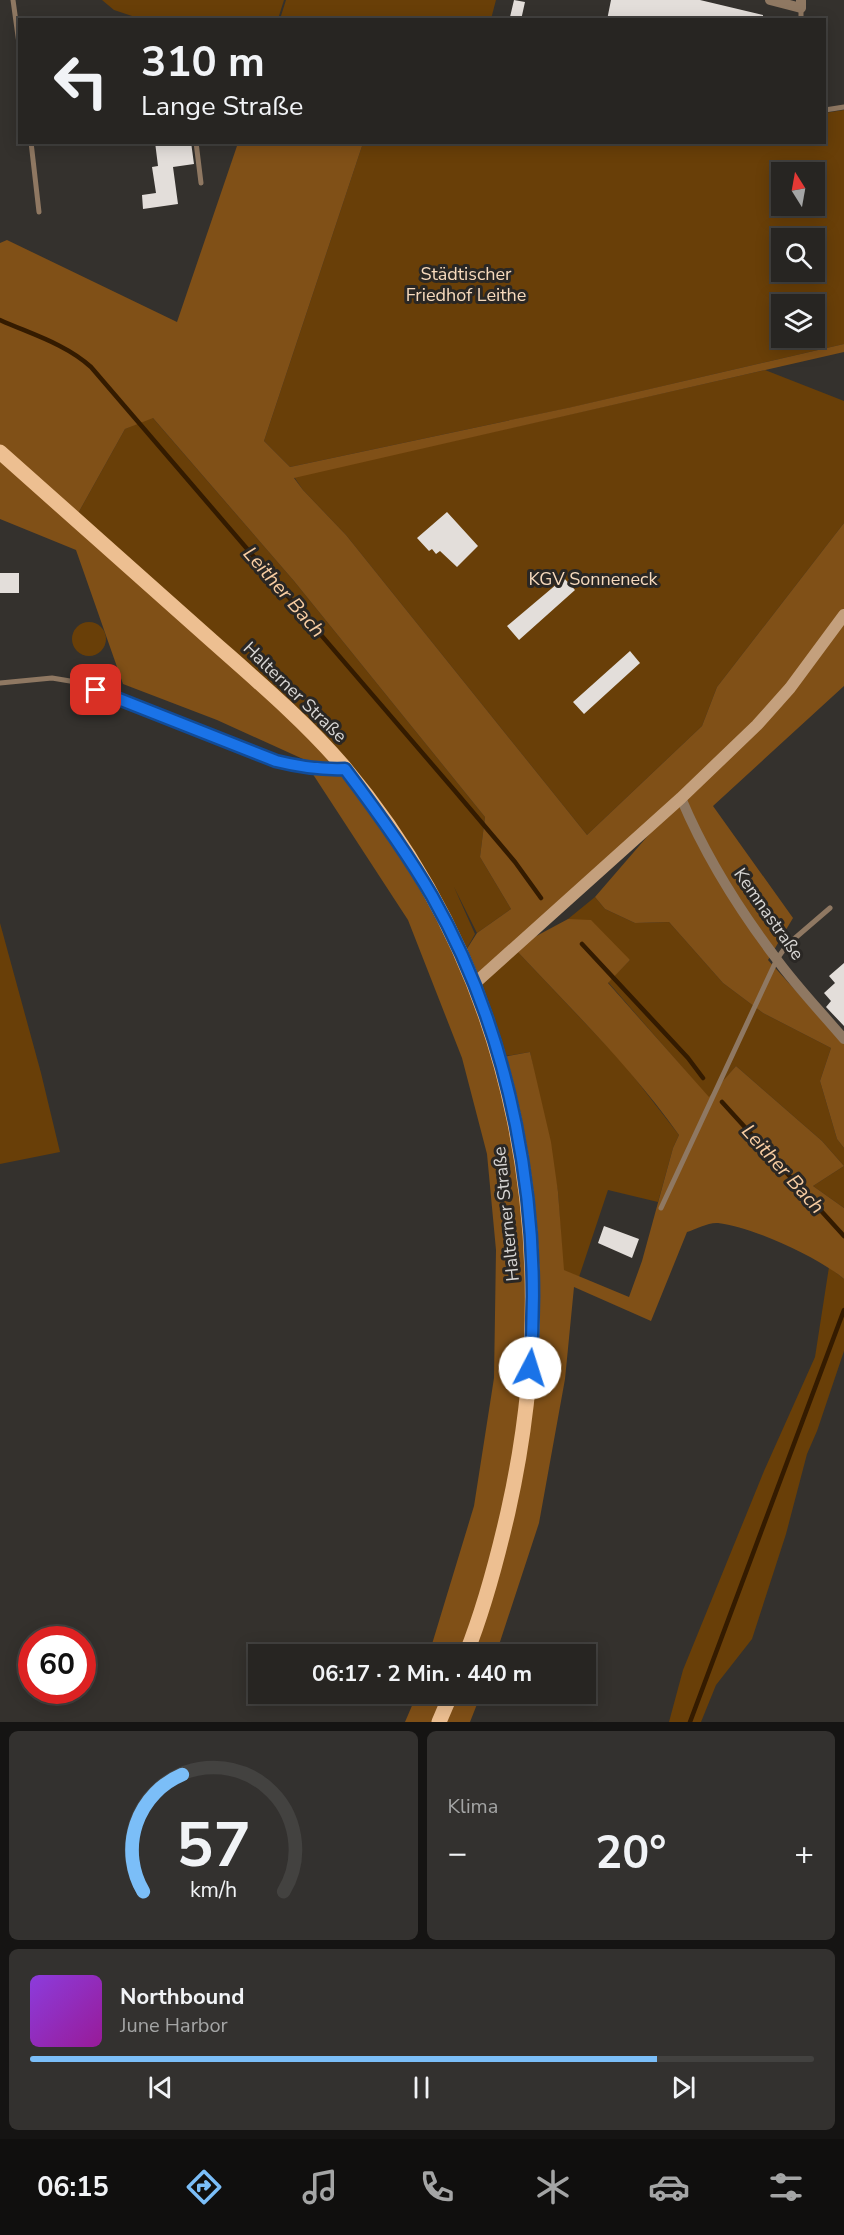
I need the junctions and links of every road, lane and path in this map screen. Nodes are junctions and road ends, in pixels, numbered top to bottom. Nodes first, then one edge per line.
1 (13, 0) edge
2 (770, 0) edge
3 (801, 4) edge
4 (18, 36) edge
5 (844, 107) edge
6 (826, 110) edge
7 (31, 144) edge
8 (196, 144) edge
9 (201, 183) dead end
10 (39, 212) dead end
11 (0, 452) edge
12 (844, 615) edge
13 (0, 683) edge
14 (345, 769) junction
15 (681, 798) junction
16 (830, 908) dead end
17 (777, 959) junction
18 (474, 984) junction
19 (844, 1039) edge
20 (661, 1208) dead end
21 (469, 1644) edge
22 (447, 1704) edge
23 (439, 1722) edge

1 - 4 lane
2 - 3 street
5 - 6 lane
7 - 10 lane
8 - 9 lane
11 - 14 main road, Halterner Straße
12 - 15 street
13 - 14 lane
14 - 18 main road, Halterner Straße
15 - 17 street, Kemnastraße
15 - 18 street
16 - 17 lane
17 - 19 street, Kemnastraße
17 - 20 lane
18 - 21 main road, Halterner Straße
22 - 23 main road

